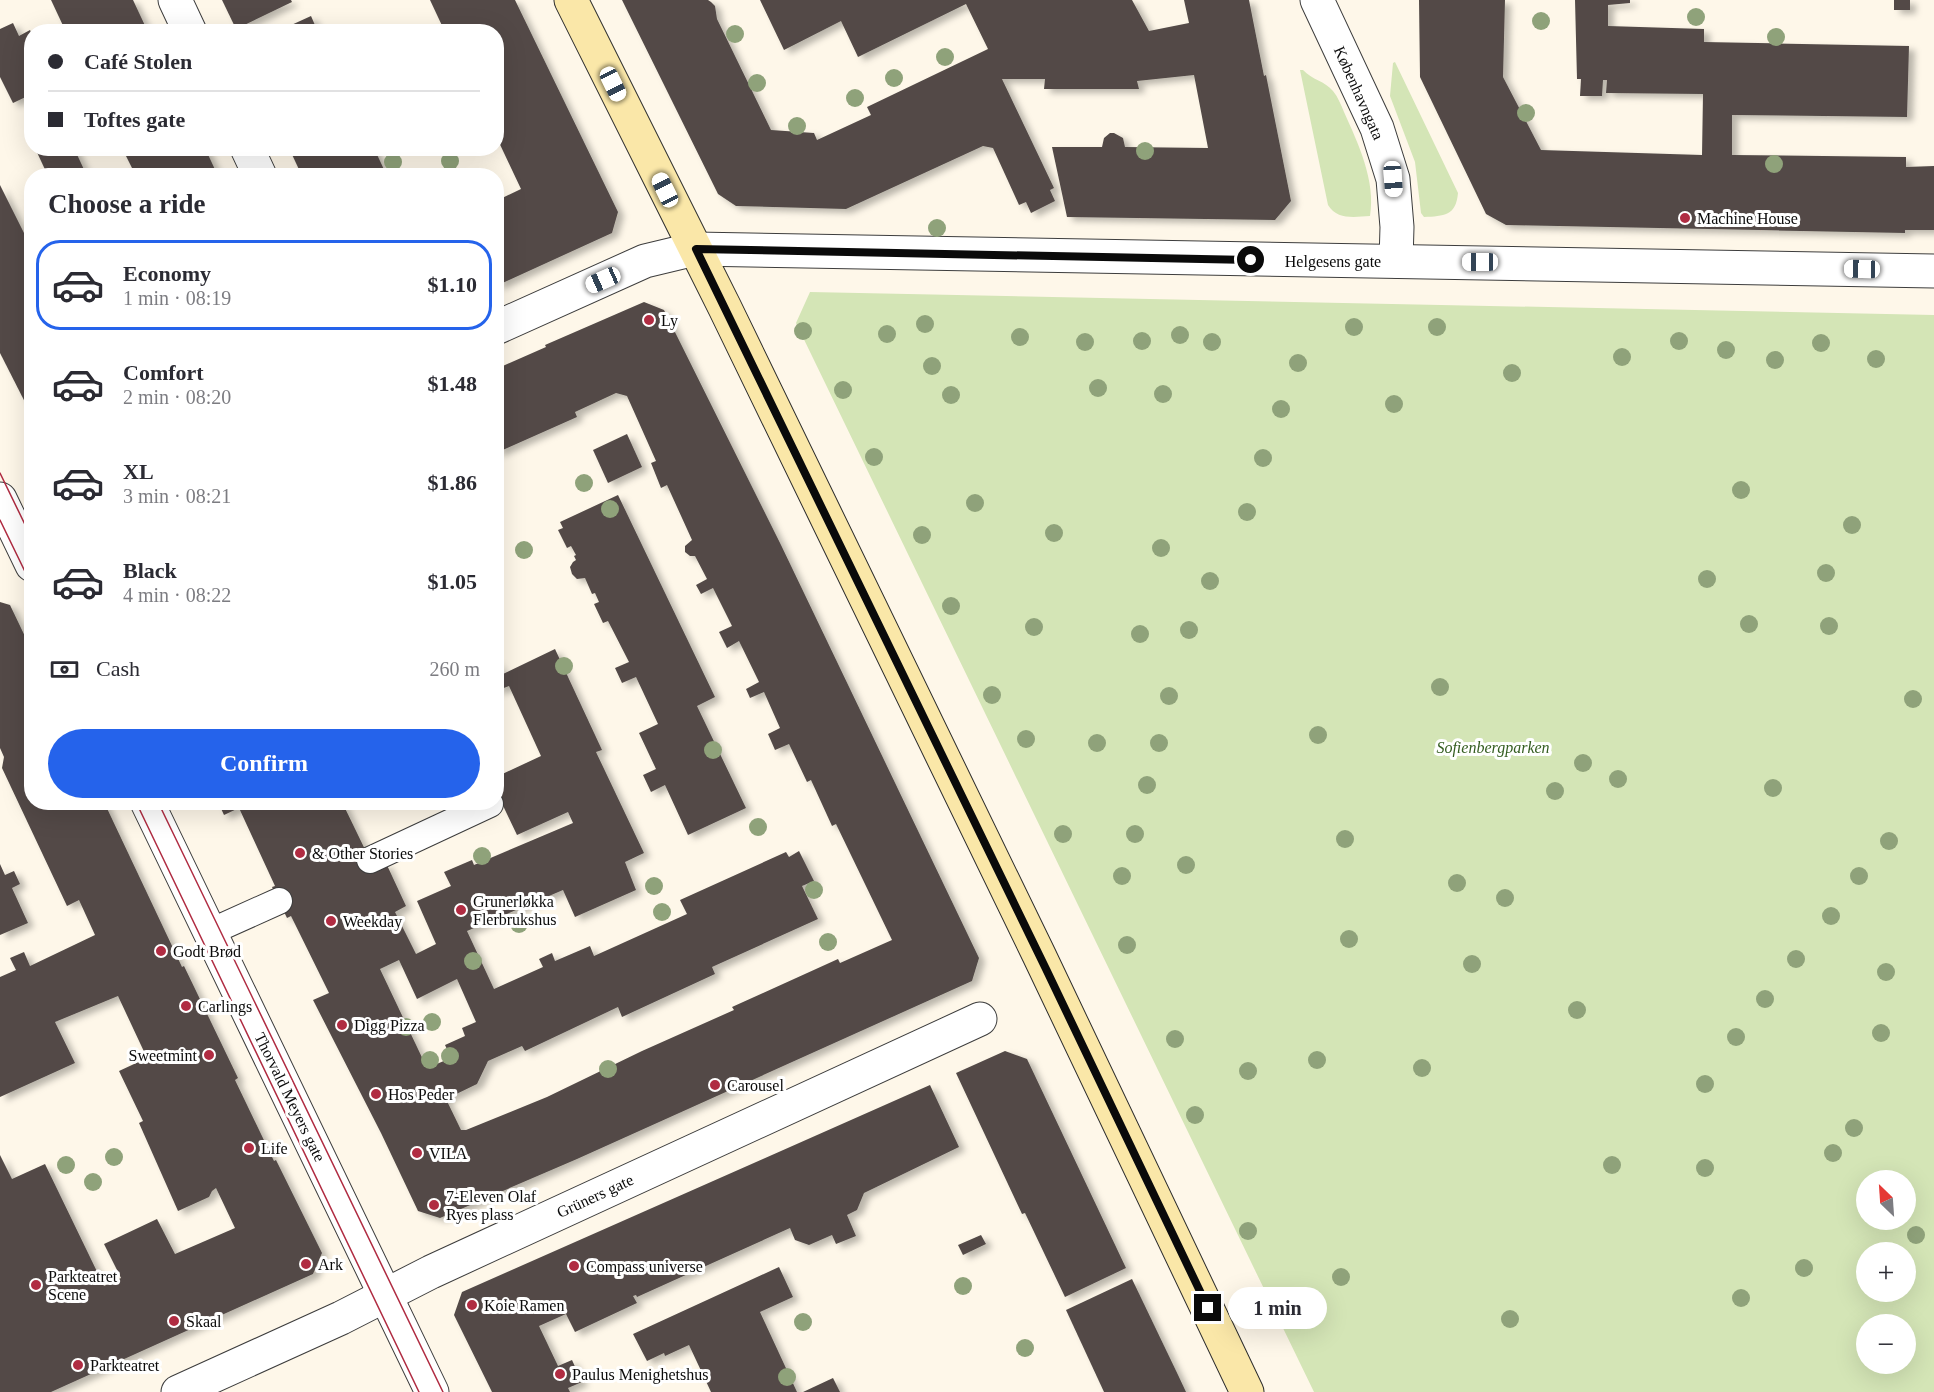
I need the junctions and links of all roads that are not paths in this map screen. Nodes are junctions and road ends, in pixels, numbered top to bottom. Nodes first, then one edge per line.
1 (175, 0) edge
2 (572, 0) edge
3 (1317, 0) edge
4 (186, 24) edge
5 (696, 249) junction
6 (1396, 261) junction
7 (1934, 271) edge
8 (504, 324) edge
9 (0, 499) edge
10 (21, 549) edge
11 (151, 810) edge
12 (477, 810) edge
13 (370, 860) dead end
14 (279, 901) dead end
15 (210, 932) junction
16 (980, 1018) dead end
17 (385, 1295) junction
18 (178, 1392) edge
19 (432, 1392) edge
20 (1248, 1392) edge

1 - 4 street
2 - 5 main road
3 - 6 street, Københavngata
5 - 6 street, Helgesens gate
5 - 8 street, Helgesens gate
5 - 20 main road
6 - 7 street, Helgesens gate
9 - 10 street
11 - 15 street, Thorvald Meyers gate
12 - 13 lane
14 - 15 lane
15 - 17 street, Thorvald Meyers gate
16 - 17 street, Grüners gate
17 - 18 street, Grüners gate
17 - 19 street, Thorvald Meyers gate

